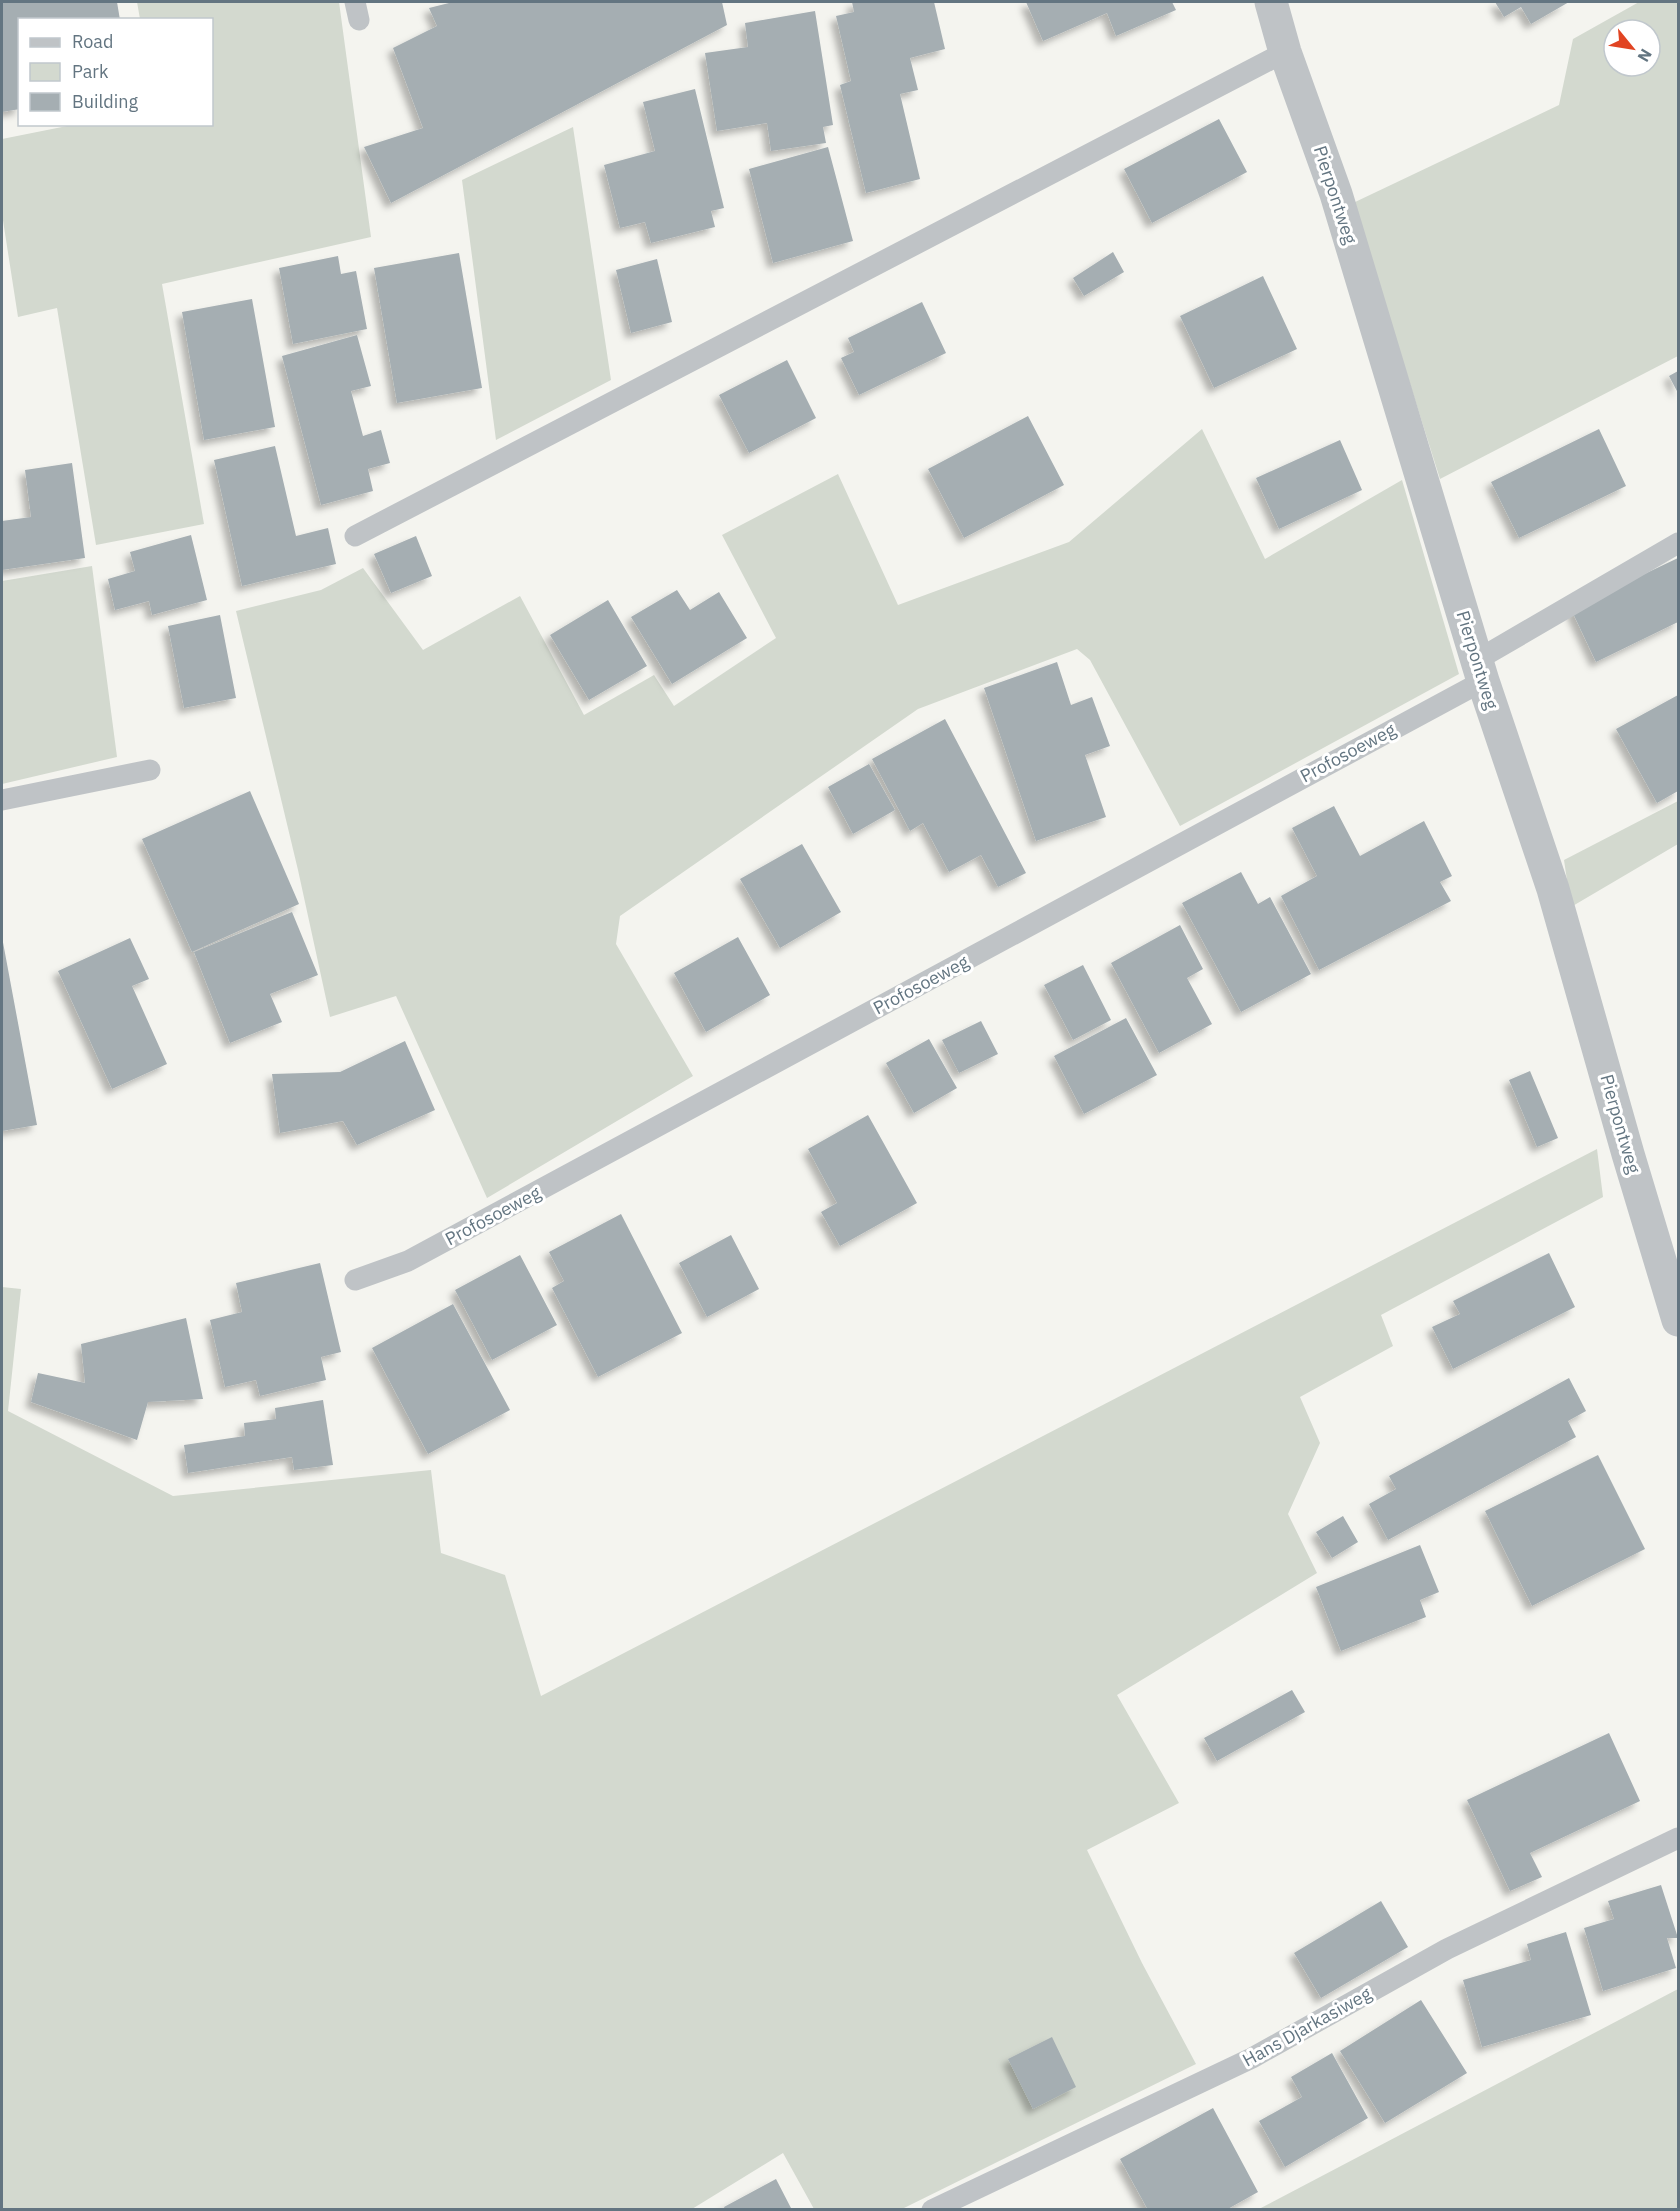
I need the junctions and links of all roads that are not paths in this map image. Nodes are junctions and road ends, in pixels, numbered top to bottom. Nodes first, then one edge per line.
1 (1271, 2) edge
2 (1286, 52) junction
3 (355, 536) dead end
4 (1678, 543) edge
5 (1480, 670) junction
6 (150, 770) dead end
7 (2, 800) edge
8 (355, 1280) dead end
9 (1678, 1320) edge
10 (1678, 1838) edge
11 (932, 2210) edge

1 - 2 street, Pierpontweg
2 - 3 lane
2 - 5 street, Pierpontweg
4 - 5 lane, Profosoeweg
5 - 8 lane, Profosoeweg
5 - 9 street, Pierpontweg
6 - 7 lane
10 - 11 lane, Hans Djarkasiweg

